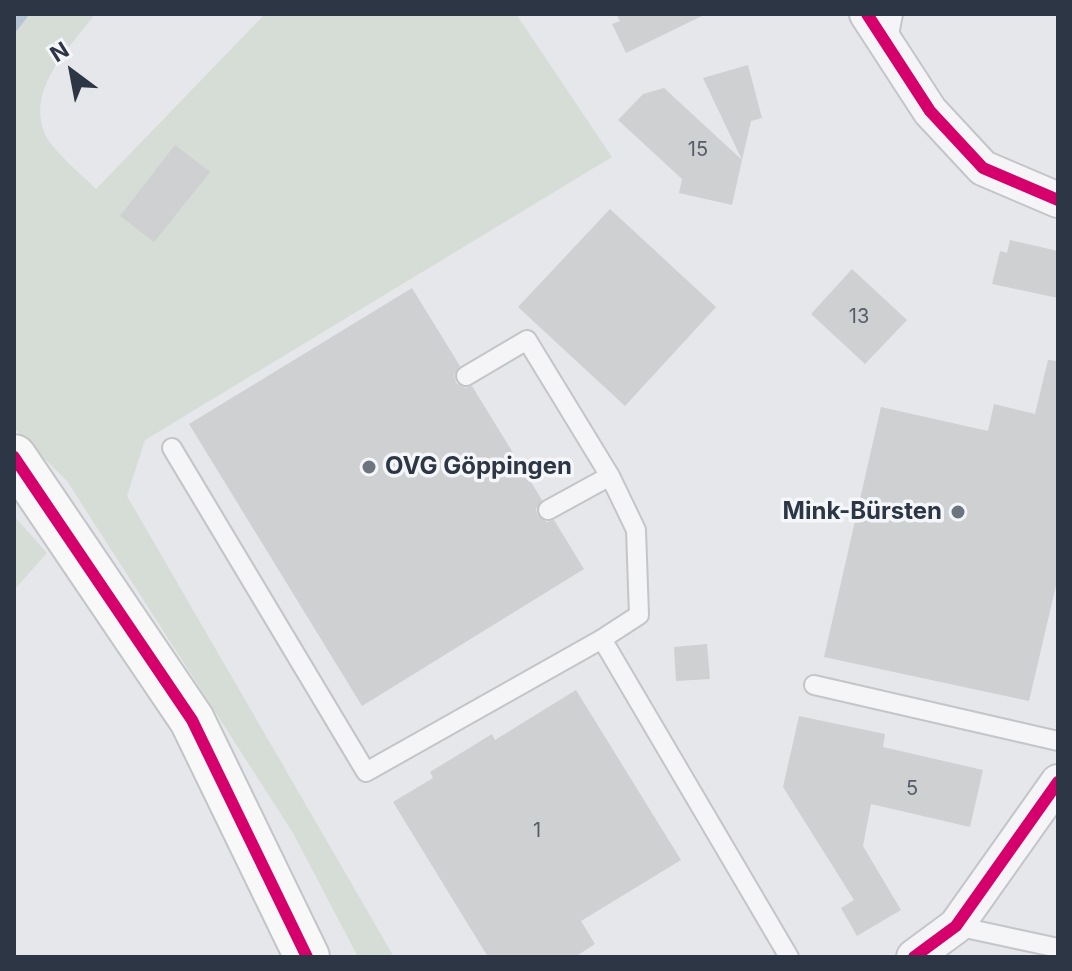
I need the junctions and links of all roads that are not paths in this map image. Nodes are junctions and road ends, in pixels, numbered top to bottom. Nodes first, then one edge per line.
1 (867, 14) edge
2 (893, 14) edge
3 (887, 47) junction
4 (1058, 200) edge
5 (466, 376) dead end
6 (172, 448) dead end
7 (14, 457) edge
8 (610, 476) junction
9 (548, 510) dead end
10 (602, 639) junction
11 (814, 685) dead end
12 (1058, 741) edge
13 (1058, 782) edge
14 (956, 926) junction
15 (1058, 948) edge
16 (307, 957) edge
17 (789, 957) edge
18 (914, 957) edge

1 - 3 street
2 - 3 lane
3 - 4 street
5 - 8 lane
6 - 10 lane
7 - 16 street
8 - 9 lane
8 - 10 lane
10 - 17 lane
11 - 12 lane
13 - 14 street
14 - 15 lane
14 - 18 street

